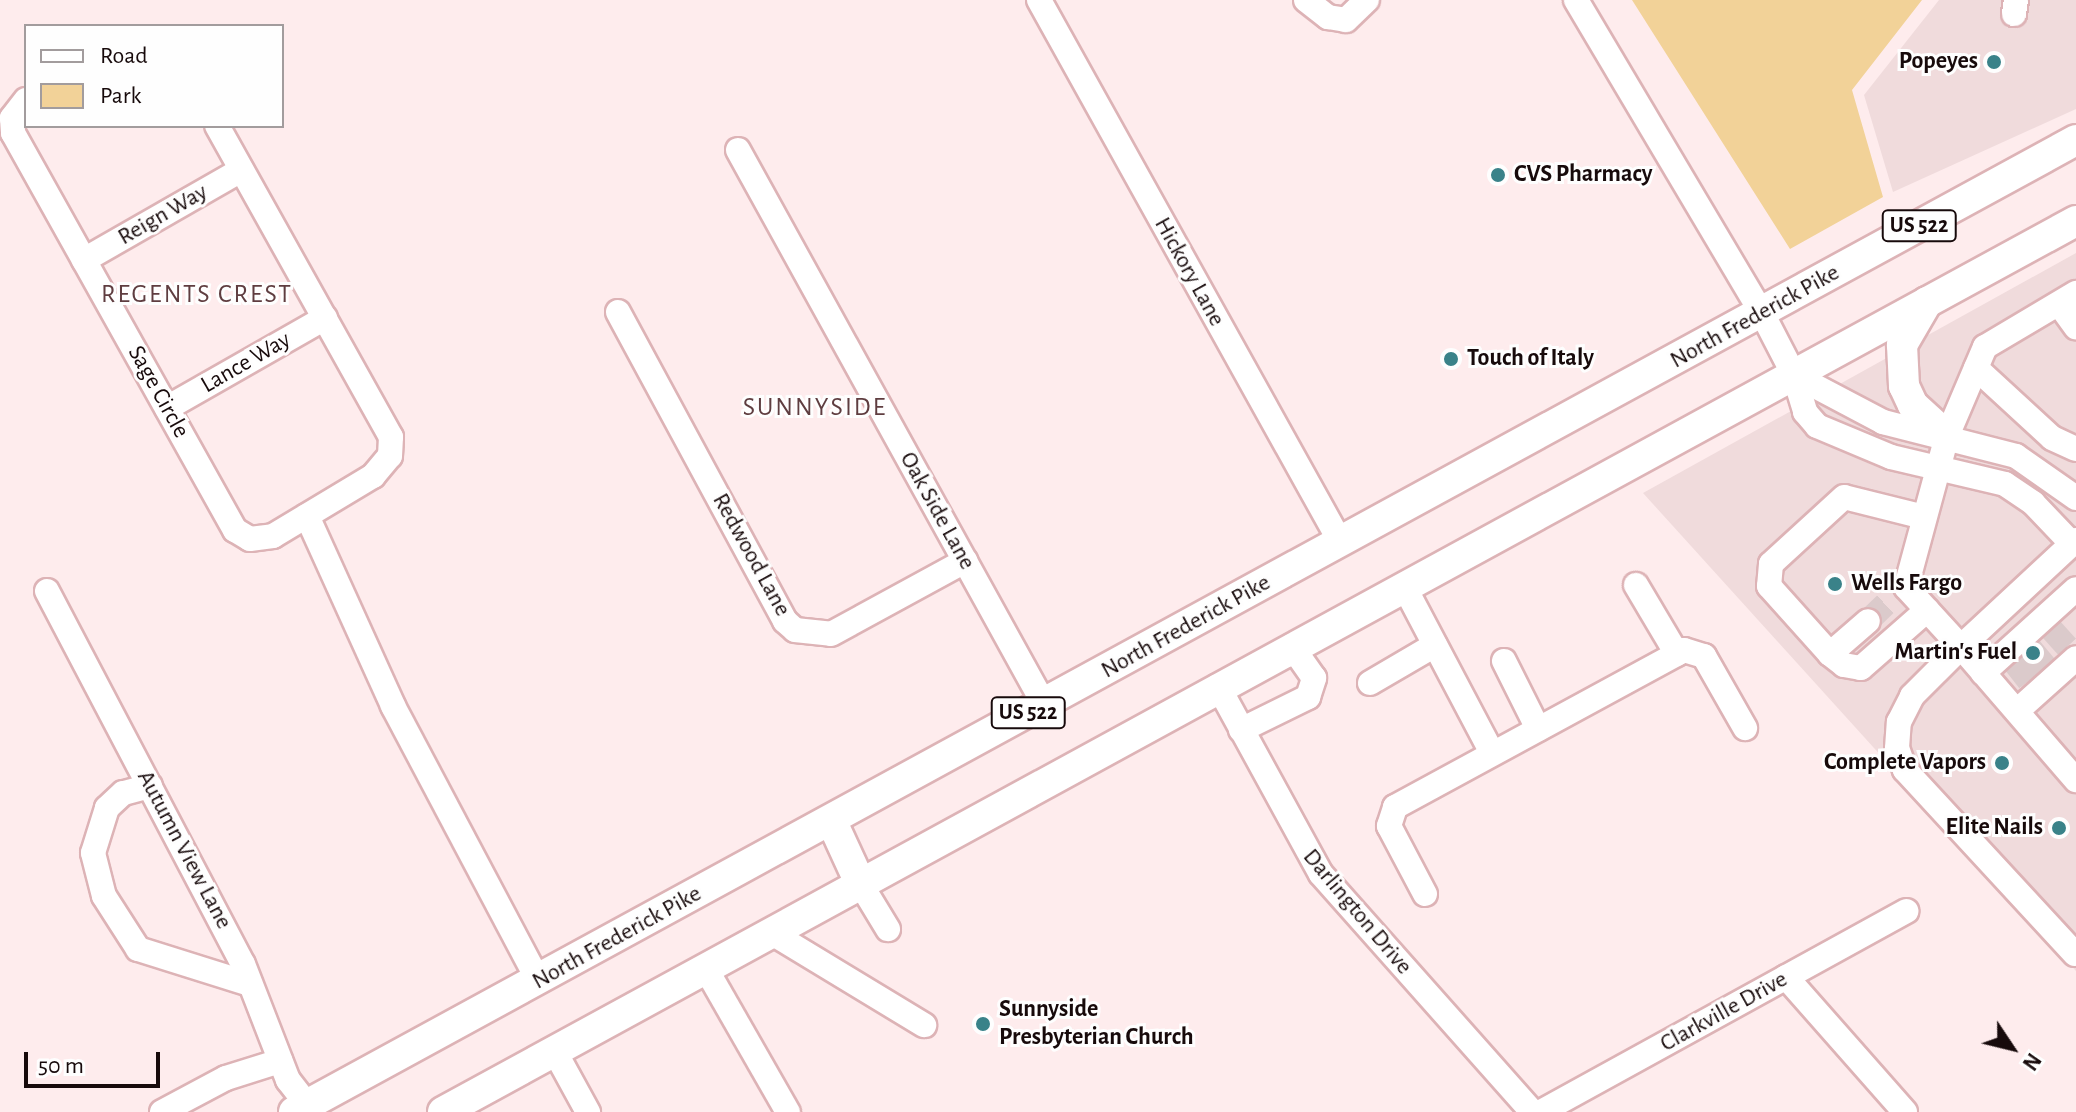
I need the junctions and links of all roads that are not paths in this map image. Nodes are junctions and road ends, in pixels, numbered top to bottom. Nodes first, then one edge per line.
1 (1039, 0) edge
2 (1306, 0) edge
3 (1367, 0) edge
4 (1576, 0) edge
5 (24, 103) edge
6 (218, 128) edge
7 (2076, 140) edge
8 (738, 150) dead end
9 (241, 170) junction
10 (2076, 221) edge
11 (84, 260) junction
12 (2068, 298) edge
13 (1927, 302) junction
14 (618, 312) dead end
15 (1762, 313) junction
16 (325, 318) junction
17 (2076, 327) edge
18 (1976, 368) junction
19 (1794, 375) junction
20 (167, 408) junction
21 (1947, 436) junction
22 (2076, 449) edge
23 (1937, 468) junction
24 (2076, 498) edge
25 (307, 516) junction
26 (1924, 517) junction
27 (2074, 542) edge
28 (1341, 543) junction
29 (965, 561) junction
30 (2044, 569) junction
31 (1636, 585) dead end
32 (1404, 586) junction
33 (47, 591) dead end
34 (2073, 597) edge
35 (1927, 610) junction
36 (1868, 621) tunnel mouth
37 (2063, 642) edge
38 (1435, 645) junction
39 (1292, 646) junction
40 (1961, 647) junction
41 (1677, 654) junction
42 (1830, 654) junction
43 (1504, 661) dead end
44 (1983, 673) junction
45 (1370, 683) dead end
46 (1218, 686) junction
47 (1044, 704) junction
48 (2017, 711) junction
49 (1745, 728) dead end
50 (1538, 729) junction
51 (1241, 730) junction
52 (1492, 753) junction
53 (2076, 780) edge
54 (150, 786) junction
55 (832, 822) junction
56 (860, 883) junction
57 (1425, 894) dead end
58 (1906, 911) dead end
59 (888, 929) dead end
60 (772, 933) junction
61 (2076, 954) edge
62 (706, 969) junction
63 (1786, 977) junction
64 (538, 980) junction
65 (250, 984) junction
66 (924, 1025) dead end
67 (554, 1050) junction
68 (280, 1061) junction
69 (305, 1110) edge
70 (162, 1112) edge
71 (443, 1112) edge
72 (588, 1112) edge
73 (788, 1112) edge
74 (1532, 1112) edge
75 (1541, 1112) edge
76 (1905, 1112) edge

1 - 28 street, Hickory Lane
2 - 3 street
4 - 15 street
5 - 11 street, Sage Circle
6 - 9 street, Sage Circle
7 - 15 main road, North Frederick Pike / US 522
8 - 29 street, Oak Side Lane
9 - 11 street, Reign Way
9 - 16 street, Sage Circle
10 - 13 main road, US 522
11 - 20 street, Sage Circle
12 - 17 street
12 - 18 street
13 - 19 main road, US 522
13 - 21 main road
14 - 29 street, Redwood Lane
15 - 19 street
15 - 28 main road, North Frederick Pike / US 522
16 - 20 street, Lance Way
16 - 25 street, Sage Circle
18 - 21 street
18 - 22 street
19 - 21 street
19 - 23 street
19 - 32 main road, US 522
20 - 25 street, Sage Circle
21 - 23 street
21 - 24 street
23 - 26 street
23 - 27 street
25 - 64 street
26 - 35 street
26 - 42 street
27 - 30 street
28 - 47 main road, North Frederick Pike / US 522
29 - 47 street, Oak Side Lane
30 - 34 street
30 - 40 street
31 - 41 street
32 - 38 street
32 - 39 main road, US 522
33 - 54 street, Autumn View Lane
34 - 37 street
35 - 40 street
35 - 42 street
36 - 42 street
37 - 44 street
37 - 48 street
38 - 45 street
38 - 52 street
39 - 46 main road, US 522
39 - 51 street
40 - 44 street
40 - 61 street
41 - 49 street
41 - 50 street
43 - 50 street
44 - 48 street
46 - 51 street, Darlington Drive
46 - 56 main road, US 522
47 - 55 main road, North Frederick Pike / US 522
48 - 53 street
50 - 52 street
51 - 74 street, Darlington Drive
52 - 57 street
54 - 65 street, Autumn View Lane
54 - 65 street
55 - 56 main road
55 - 64 main road, North Frederick Pike / US 522
56 - 59 street
56 - 60 main road, US 522
58 - 63 street, Clarkville Drive
60 - 62 main road, US 522
60 - 66 street
62 - 67 main road, US 522
62 - 73 street
63 - 75 street, Clarkville Drive
63 - 76 street
64 - 69 main road, North Frederick Pike / US 522
65 - 68 street, Autumn View Lane
67 - 71 main road, US 522
67 - 72 street
68 - 69 street, Autumn View Lane
68 - 70 street

